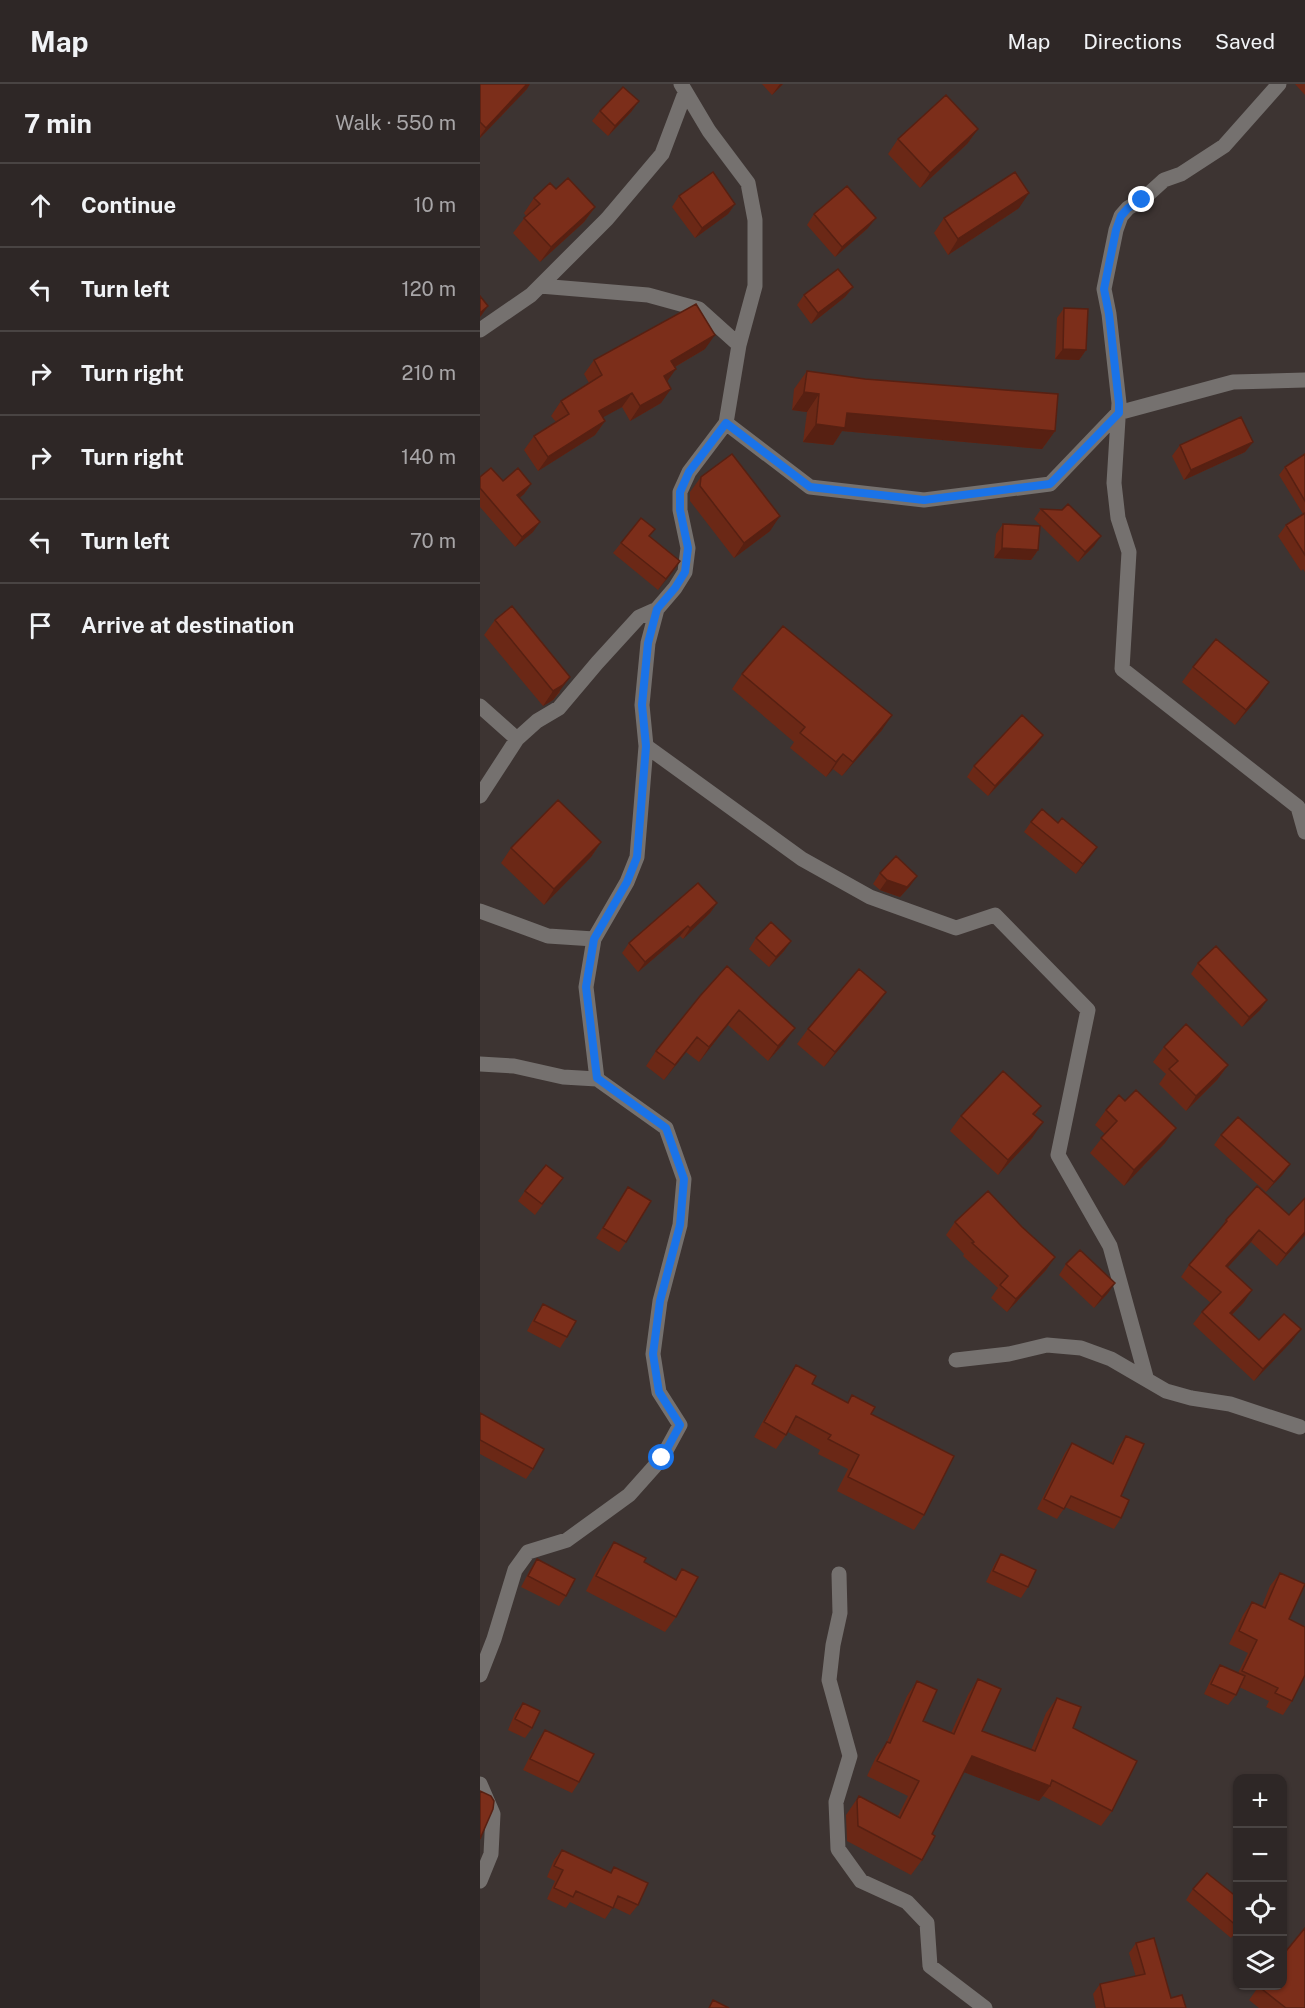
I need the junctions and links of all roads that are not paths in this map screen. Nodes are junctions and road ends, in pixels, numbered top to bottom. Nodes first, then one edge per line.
1 (1279, 84) edge
2 (683, 89) edge
3 (540, 286) junction
4 (480, 330) edge
5 (739, 345) junction
6 (1305, 380) edge
7 (1119, 413) junction
8 (726, 423) junction
9 (657, 609) junction
10 (480, 706) edge
11 (517, 739) junction
12 (646, 746) junction
13 (480, 796) edge
14 (1305, 832) edge
15 (480, 911) edge
16 (594, 939) junction
17 (480, 1064) edge
18 (597, 1078) junction
19 (956, 1360) dead end
20 (1146, 1377) junction
21 (1300, 1427) dead end
22 (838, 1574) dead end
23 (480, 1675) edge
24 (480, 1784) edge
25 (480, 1881) edge
26 (986, 2008) edge

1 - 7 street
2 - 3 street
2 - 5 street
3 - 4 street
3 - 5 street
5 - 8 street
6 - 7 street
7 - 8 street
7 - 14 street
8 - 9 street
9 - 11 street
9 - 12 street
10 - 11 street
11 - 13 street
12 - 16 street
12 - 20 street
15 - 16 street
16 - 18 street
17 - 18 street
18 - 23 street
19 - 20 street
20 - 21 street
22 - 26 street
24 - 25 street

